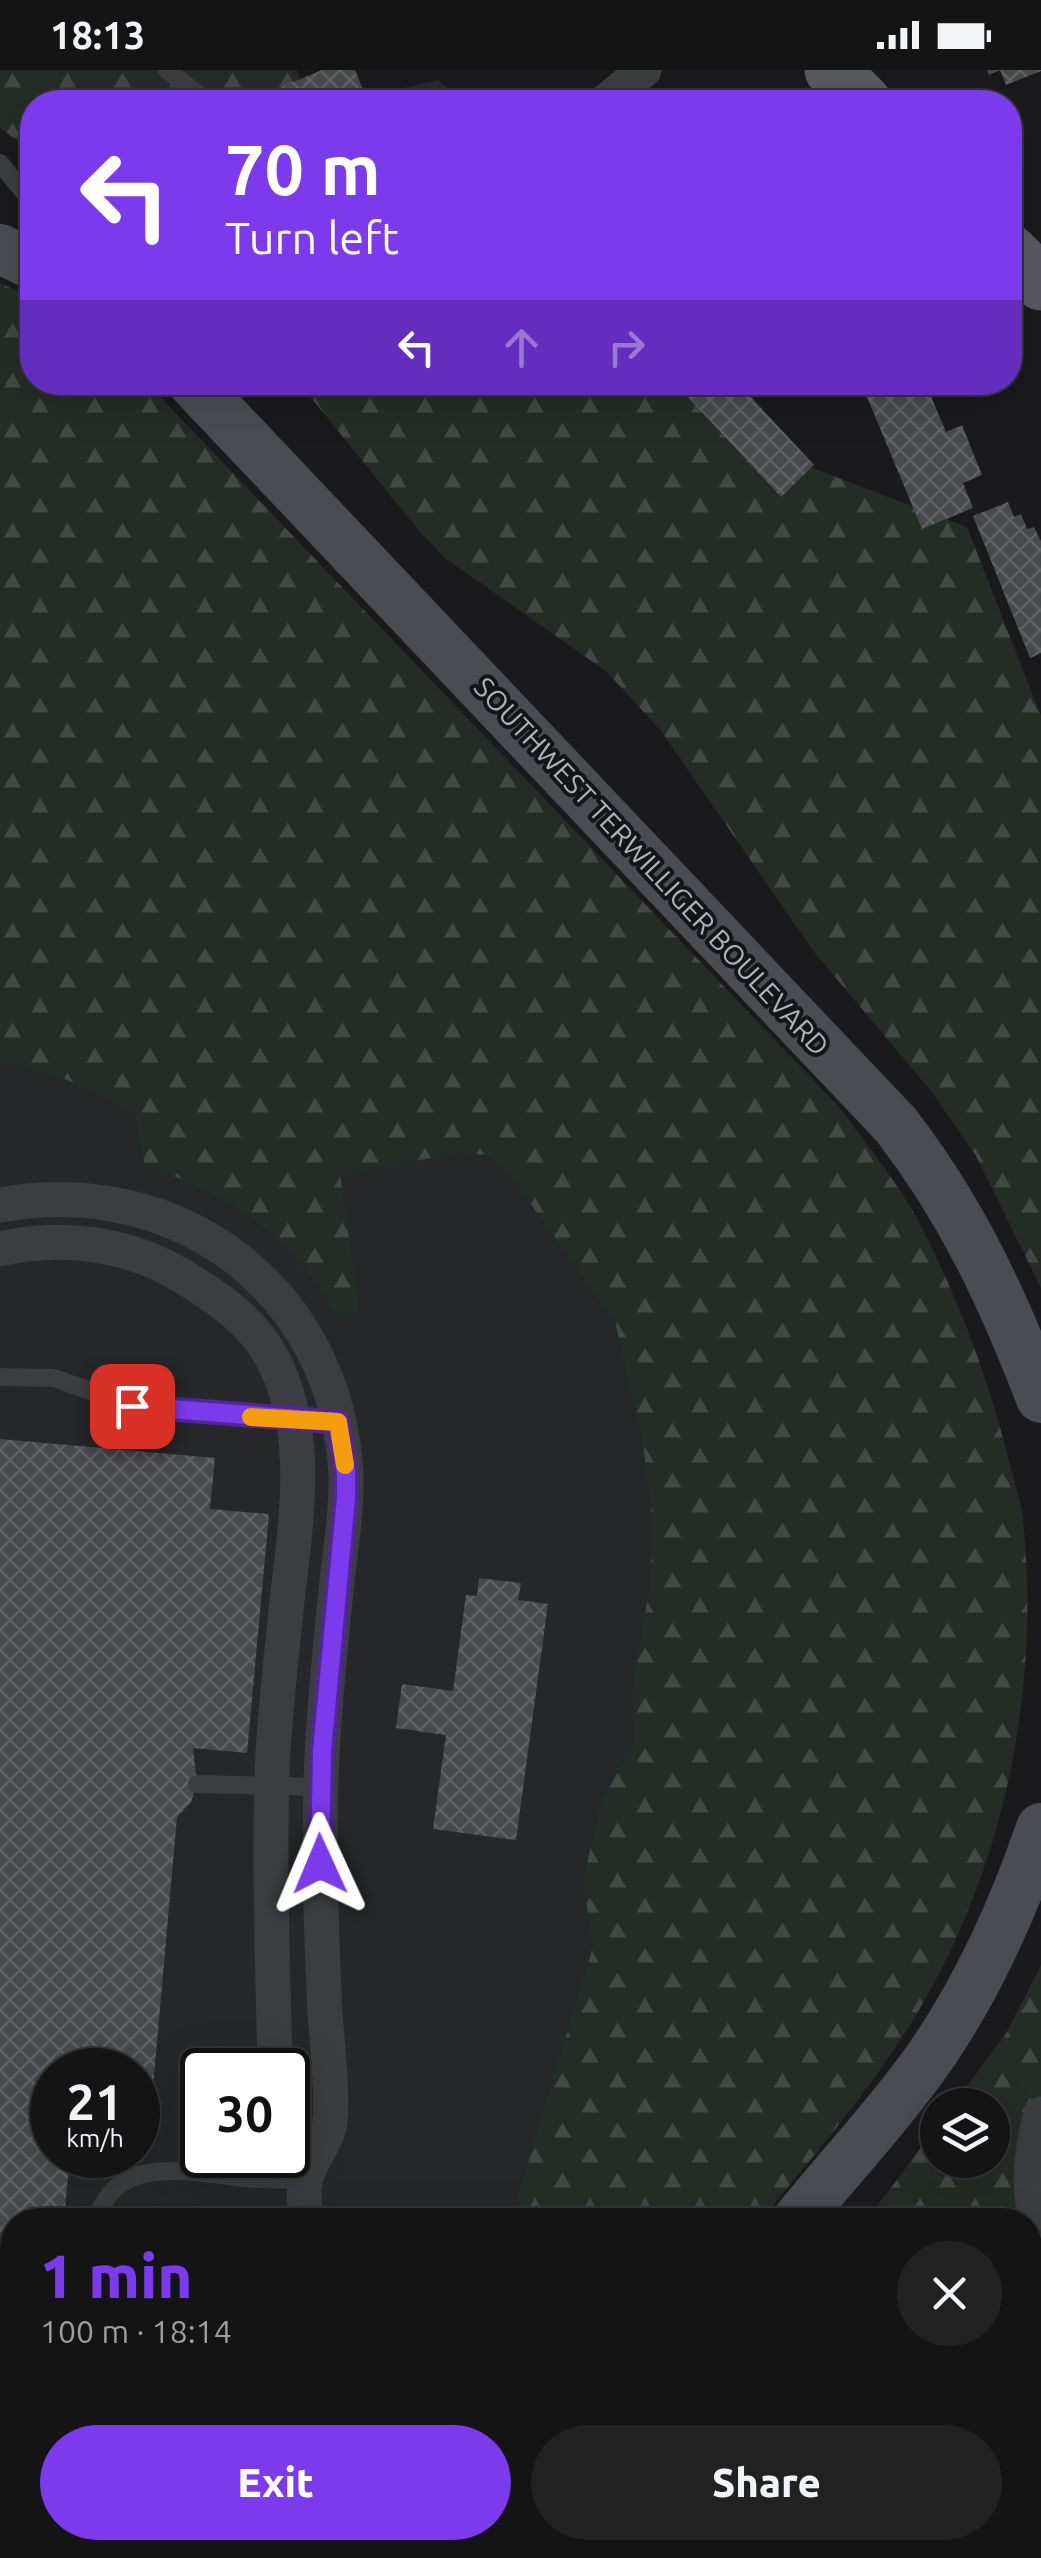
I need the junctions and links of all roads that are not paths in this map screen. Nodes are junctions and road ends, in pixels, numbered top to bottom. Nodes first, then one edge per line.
1 (167, 70) edge
2 (644, 70) edge
3 (832, 70) edge
4 (193, 90) edge
5 (620, 90) edge
6 (852, 90) edge
7 (0, 163) edge
8 (20, 187) edge
9 (1022, 264) edge
10 (1041, 283) edge
11 (205, 395) edge
12 (0, 1205) edge
13 (0, 1250) edge
14 (0, 1377) edge
15 (1041, 1398) edge
16 (292, 1419) junction
17 (338, 1422) junction
18 (197, 1784) dead end
19 (272, 1786) junction
20 (321, 1787) junction
21 (1041, 1828) edge
22 (275, 2048) edge
23 (1041, 2114) edge
24 (305, 2180) junction
25 (100, 2208) edge
26 (305, 2208) edge
27 (806, 2208) edge
28 (1032, 2208) edge

1 - 4 lane
2 - 5 street
3 - 6 main road
7 - 8 lane
9 - 10 main road
11 - 15 main road, SOUTHWEST TERWILLIGER BOULEVARD
12 - 17 street
13 - 16 street
14 - 16 lane
16 - 17 lane
16 - 19 street
17 - 20 street
18 - 19 lane
19 - 20 lane
19 - 22 street
20 - 24 street
21 - 27 main road
23 - 28 street
24 - 25 lane
24 - 26 street

